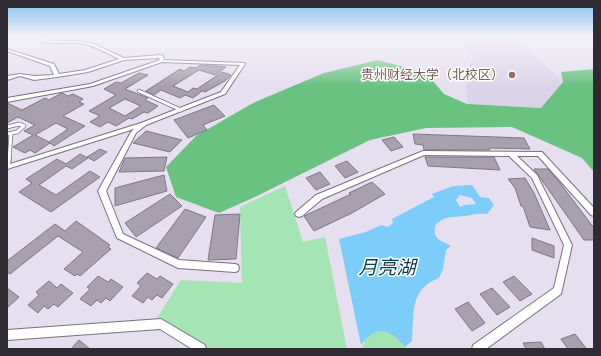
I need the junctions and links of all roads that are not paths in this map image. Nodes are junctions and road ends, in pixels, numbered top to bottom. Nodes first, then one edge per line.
1 (15, 53) edge
2 (110, 53) edge
3 (123, 59) junction
4 (162, 61) junction
5 (56, 76) junction
6 (7, 78) edge
7 (139, 90) dead end
8 (7, 100) edge
9 (181, 110) junction
10 (144, 124) junction
11 (7, 127) edge
12 (9, 134) edge
13 (511, 154) junction
14 (7, 167) edge
15 (594, 213) edge
16 (299, 214) dead end
17 (235, 268) dead end
18 (7, 335) edge
19 (201, 349) edge
20 (477, 349) edge

1 - 5 street
2 - 3 street
3 - 4 street
3 - 5 street
4 - 8 street
4 - 9 street
5 - 6 street
7 - 9 lane
9 - 10 street
10 - 14 street
10 - 17 street
11 - 12 lane
12 - 14 lane
13 - 15 street
13 - 16 street
13 - 20 street
18 - 19 street

